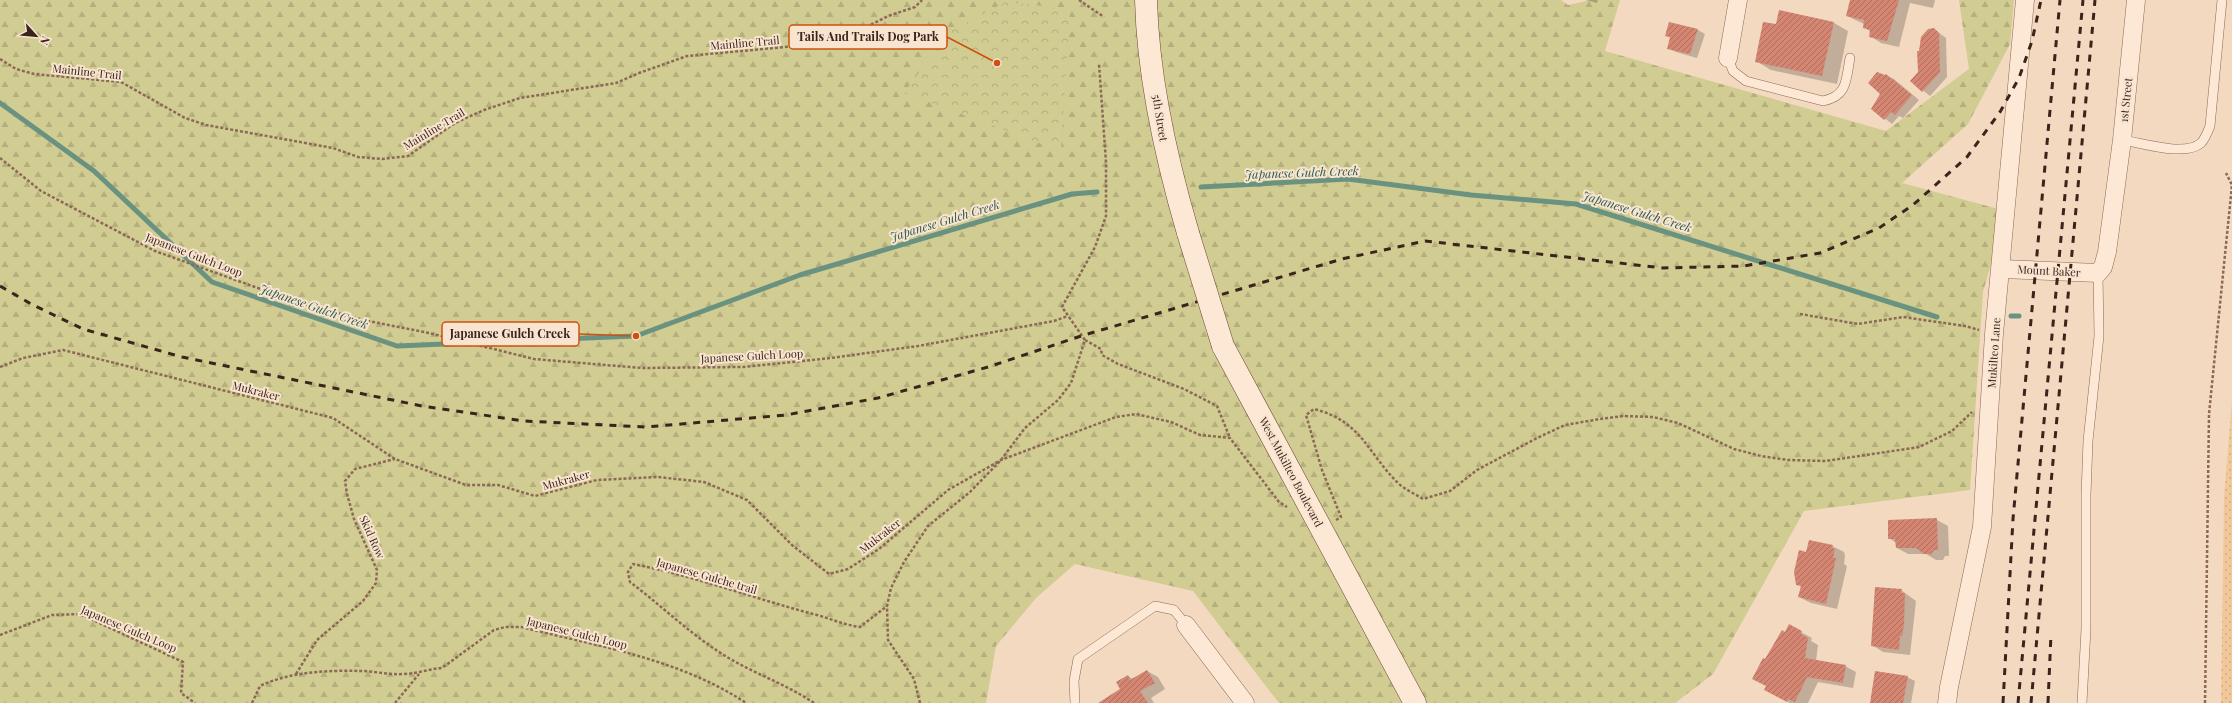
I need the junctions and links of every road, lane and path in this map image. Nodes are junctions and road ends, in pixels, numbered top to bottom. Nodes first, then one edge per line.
1 (922, 0) edge
2 (1079, 0) edge
3 (1146, 0) edge
4 (1738, 0) edge
5 (2026, 0) edge
6 (2136, 0) edge
7 (2222, 0) edge
8 (1104, 17) dead end
9 (1728, 58) joint
10 (1850, 58) dead end
11 (0, 59) edge
12 (1100, 64) dead end
13 (2122, 140) junction
14 (0, 158) edge
15 (2226, 173) dead end
16 (1188, 233) joint
17 (2001, 269) junction
18 (2098, 274) junction
19 (1800, 314) dead end
20 (1068, 316) junction
21 (1994, 334) junction
22 (1085, 340) junction
23 (0, 367) edge
24 (1991, 394) junction
25 (1230, 438) junction
26 (395, 459) junction
27 (1001, 460) junction
28 (1291, 509) dead end
29 (1321, 528) junction
30 (887, 606) junction
31 (1186, 625) joint
32 (0, 635) edge
33 (419, 674) junction
34 (296, 675) junction
35 (195, 703) edge
36 (252, 703) edge
37 (395, 703) edge
38 (746, 703) edge
39 (814, 703) edge
40 (920, 703) edge
41 (1075, 703) edge
42 (1245, 703) edge
43 (1415, 703) edge
44 (1947, 703) edge
45 (2082, 703) edge
46 (2205, 703) edge

1 - 11 path, Mainline Trail
2 - 8 path
3 - 16 main road, 5th Street
4 - 9 street
5 - 17 street, Mukilteo Lane
6 - 13 street, 1st Street
7 - 13 lane
9 - 10 lane
12 - 20 path
13 - 18 street, 1st Street
14 - 20 path, Japanese Gulch Loop
15 - 46 path
16 - 29 main road, West Mukilteo Boulevard, bridge
17 - 18 street, Mount Baker
17 - 21 street, Mukilteo Lane
18 - 45 lane
19 - 21 path
20 - 22 path
21 - 24 street, Mukilteo Lane
22 - 25 path
22 - 27 path
23 - 26 path, Mukraker
24 - 29 path
24 - 44 street, Mukilteo Lane
25 - 27 path
25 - 28 path
26 - 27 path, Mukraker
26 - 34 path, Skid Row
27 - 30 path
29 - 43 main road, West Mukilteo Boulevard
30 - 39 path, Japanese Gulche trail
30 - 40 path
31 - 41 lane
31 - 42 street
32 - 35 path, Japanese Gulch Loop
33 - 34 path, Japanese Gulch Loop
33 - 37 path
33 - 38 path, Japanese Gulch Loop
34 - 36 path, Japanese Gulch Loop

